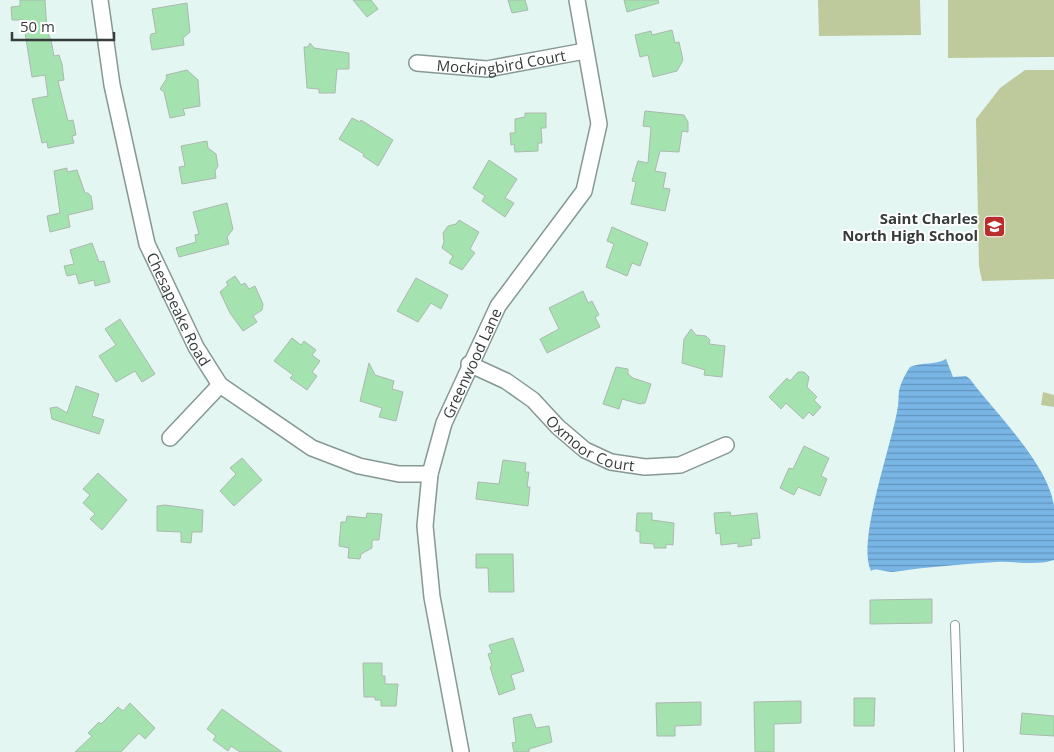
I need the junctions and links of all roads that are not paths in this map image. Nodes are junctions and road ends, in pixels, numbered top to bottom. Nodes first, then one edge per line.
1 (100, 0) edge
2 (577, 0) edge
3 (586, 51) junction
4 (417, 63) dead end
5 (469, 364) junction
6 (220, 385) junction
7 (170, 438) dead end
8 (726, 445) dead end
9 (430, 474) junction
10 (955, 625) dead end
11 (461, 752) edge
12 (959, 752) edge

1 - 6 street, Chesapeake Road
2 - 3 street, Greenwood Lane
3 - 4 street, Mockingbird Court
3 - 5 street, Greenwood Lane
5 - 8 street, Oxmoor Court
5 - 9 street, Greenwood Lane
6 - 7 street
6 - 9 street, Chesapeake Road
9 - 11 street, Greenwood Lane
10 - 12 lane

